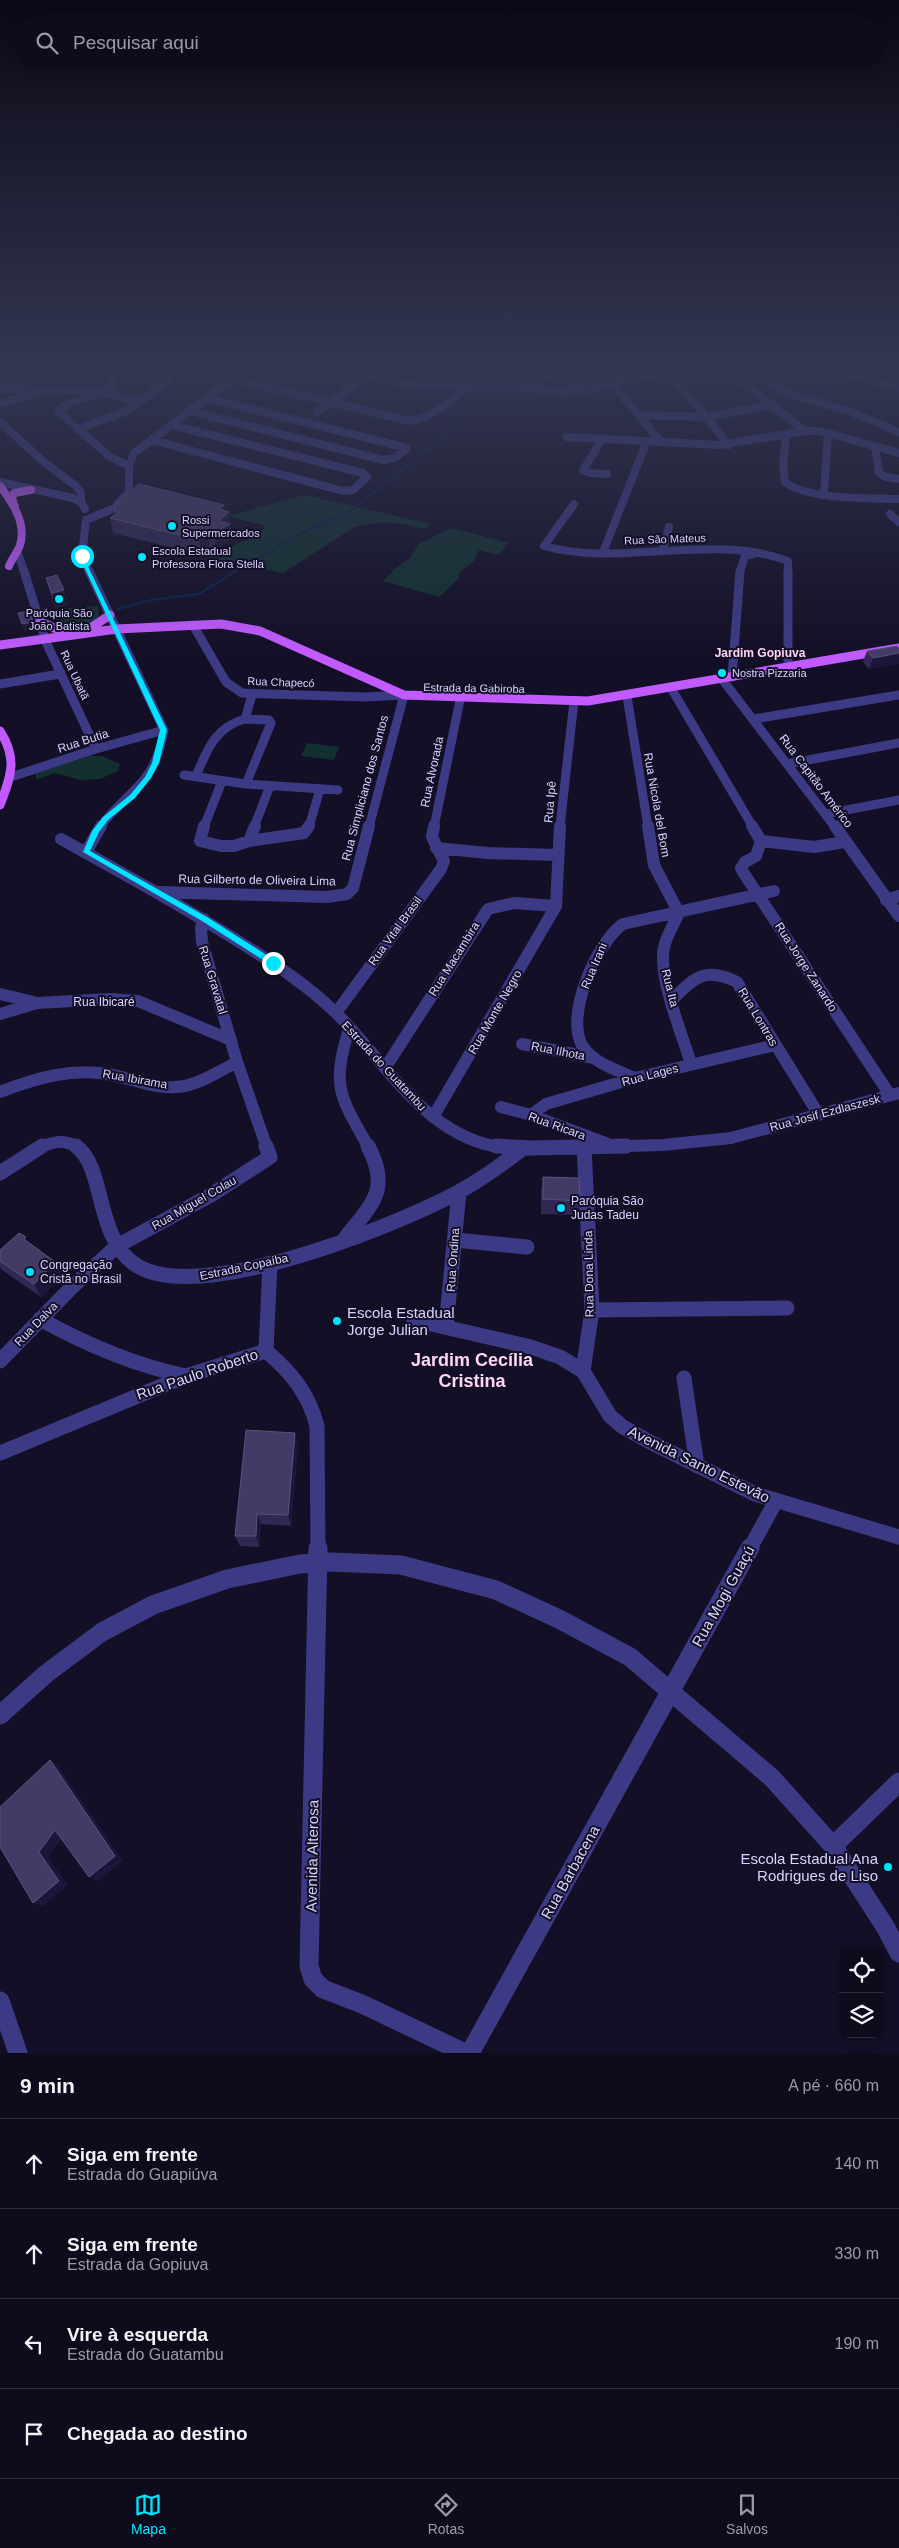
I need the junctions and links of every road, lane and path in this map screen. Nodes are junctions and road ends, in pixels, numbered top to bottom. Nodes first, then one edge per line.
1 (45, 463) edge
2 (123, 463) edge
3 (130, 463) edge
4 (237, 463) edge
5 (319, 463) edge
6 (587, 463) edge
7 (638, 463) edge
8 (784, 463) edge
9 (826, 463) edge
10 (877, 463) edge
11 (129, 466) junction
12 (607, 474) dead end
13 (65, 478) junction
14 (899, 479) edge
15 (0, 486) edge
16 (31, 490) junction
17 (824, 494) junction
18 (66, 496) junction
19 (0, 498) edge
20 (899, 499) edge
21 (574, 504) dead end
22 (83, 506) junction
23 (15, 507) junction
24 (890, 514) dead end
25 (94, 520) junction
26 (899, 522) edge
27 (669, 527) dead end
28 (21, 534) junction
29 (84, 534) junction
30 (663, 549) junction
31 (18, 550) junction
32 (603, 552) junction
33 (752, 554) junction
34 (22, 567) junction
35 (5, 569) edge
36 (110, 615) junction
37 (40, 622) junction
38 (193, 625) junction
39 (116, 629) junction
40 (74, 635) junction
41 (45, 639) junction
42 (0, 645) edge
43 (899, 648) edge
44 (788, 667) junction
45 (60, 674) junction
46 (728, 678) junction
47 (0, 684) edge
48 (671, 688) junction
49 (252, 695) junction
50 (404, 695) junction
51 (899, 695) edge
52 (627, 696) junction
53 (460, 700) junction
54 (574, 700) junction
55 (245, 719) junction
56 (754, 719) junction
57 (164, 730) junction
58 (0, 731) edge
59 (899, 743) edge
60 (96, 749) junction
61 (788, 764) junction
62 (184, 775) dead end
63 (196, 776) junction
64 (11, 777) junction
65 (222, 781) junction
66 (246, 784) junction
67 (270, 786) junction
68 (320, 789) junction
69 (338, 790) dead end
70 (899, 800) edge
71 (0, 805) edge
72 (826, 814) junction
73 (61, 839) dead end
74 (249, 841) junction
75 (761, 841) junction
76 (845, 842) junction
77 (436, 848) junction
78 (86, 852) junction
79 (558, 855) junction
80 (353, 888) joint
81 (774, 891) dead end
82 (158, 892) junction
83 (758, 895) junction
84 (899, 896) edge
85 (886, 900) junction
86 (556, 906) junction
87 (679, 913) junction
88 (899, 916) edge
89 (204, 919) junction
90 (0, 994) edge
91 (673, 999) junction
92 (37, 1003) junction
93 (336, 1013) junction
94 (0, 1014) edge
95 (349, 1029) junction
96 (231, 1040) junction
97 (522, 1044) dead end
98 (775, 1045) junction
99 (594, 1058) junction
100 (237, 1062) junction
101 (691, 1064) junction
102 (384, 1068) junction
103 (636, 1078) junction
104 (0, 1092) edge
105 (894, 1094) edge
106 (501, 1107) dead end
107 (819, 1115) junction
108 (531, 1116) junction
109 (433, 1117) junction
110 (752, 1133) joint
111 (614, 1146) junction
112 (584, 1147) junction
113 (522, 1149) junction
114 (270, 1157) joint
115 (0, 1173) edge
116 (459, 1192) junction
117 (455, 1240) junction
118 (342, 1242) junction
119 (117, 1246) junction
120 (527, 1246) dead end
121 (270, 1263) junction
122 (787, 1308) dead end
123 (592, 1310) junction
124 (40, 1319) junction
125 (414, 1320) dead end
126 (446, 1327) junction
127 (266, 1351) junction
128 (0, 1361) edge
129 (583, 1371) junction
130 (186, 1376) junction
131 (684, 1378) dead end
132 (0, 1453) edge
133 (698, 1466) junction
134 (776, 1501) junction
135 (899, 1537) edge
136 (318, 1563) junction
137 (670, 1692) junction
138 (0, 1715) edge
139 (899, 1782) edge
140 (833, 1846) junction
141 (899, 1953) edge
142 (0, 2000) edge
143 (18, 2053) edge
144 (465, 2053) edge
145 (470, 2053) edge

1 - 13 street
2 - 11 street
3 - 11 street
4 - 5 street
6 - 12 street
7 - 32 street
8 - 17 street
9 - 17 street
10 - 14 street
11 - 25 street
13 - 18 street
13 - 22 street
15 - 16 street
15 - 23 main road
16 - 18 street
16 - 23 main road
17 - 20 street
18 - 22 street
19 - 28 main road
21 - 32 street, Rua São Mateus
22 - 25 street
23 - 28 main road
24 - 26 street
25 - 29 street
25 - 29 street
27 - 30 street
28 - 31 main road
29 - 36 street
30 - 32 street, Rua São Mateus
30 - 33 street, Rua São Mateus
31 - 34 street, Rua Ubatã
31 - 35 main road
33 - 44 street, Rua São Mateus
33 - 46 street
34 - 35 street
34 - 37 street, Rua Ubatã
36 - 39 street
36 - 40 main road
37 - 40 main road
37 - 41 street, Rua Ubatã
38 - 39 main road, Estrada da Gabiroba
38 - 49 street, Rua Chapecó
38 - 50 main road, Estrada da Gabiroba
39 - 40 main road, Estrada da Gabiroba
39 - 57 street
40 - 41 main road, Estrada da Gabiroba
41 - 42 main road, Estrada da Gabiroba
41 - 45 street, Rua Ubatã
43 - 44 main road, Estrada da Gabiroba
44 - 46 main road, Estrada da Gabiroba
45 - 47 street
45 - 60 street, Rua Ubatã
46 - 48 main road, Estrada da Gabiroba
46 - 56 street, Rua Capitão Américo
48 - 52 main road, Estrada da Gabiroba
48 - 75 street
49 - 50 street, Rua Chapecó
49 - 55 street
50 - 53 main road, Estrada da Gabiroba
50 - 80 street, Rua Simpliciano dos Santos
51 - 56 street
52 - 54 main road, Estrada da Gabiroba
52 - 87 street, Rua Nicola del Bom
53 - 54 main road, Estrada da Gabiroba
53 - 77 street, Rua Alvorada
54 - 79 street, Rua Ipê
55 - 63 street
55 - 66 street
56 - 61 street, Rua Capitão Américo
57 - 60 street, Rua Butia
57 - 78 street
58 - 64 main road
59 - 61 street
60 - 64 street, Rua Butia
61 - 72 street, Rua Capitão Américo
62 - 63 street
63 - 65 street
64 - 71 main road
65 - 66 street
65 - 74 street
66 - 67 street
67 - 68 street
67 - 74 street
68 - 69 street
68 - 74 street
70 - 72 street
72 - 76 street, Rua Capitão Américo
73 - 78 street, Estrada do Guatambu
75 - 76 street
75 - 83 street, Rua Jorge Zanardo
76 - 85 street, Rua Capitão Américo
77 - 79 street
77 - 93 street, Rua Vital Brasil
78 - 82 street, Estrada do Guatambu
79 - 86 street, Rua Ipê
80 - 82 street, Rua Gilberto de Oliveira Lima
81 - 83 street, Rua Irani
82 - 89 street, Estrada do Guatambu
83 - 87 street, Rua Irani
83 - 105 street, Rua Jorge Zanardo
84 - 85 street
85 - 88 street, Rua Capitão Américo
86 - 102 street, Rua Macambira
86 - 109 street, Rua Monte Negro
87 - 91 street, Rua Ita
87 - 99 street, Rua Irani
89 - 93 street, Estrada do Guatambu
89 - 96 street, Rua Gravatal
90 - 92 street
91 - 98 street, Rua Lontras
91 - 101 street, Rua Ita
92 - 94 street, Rua Ibicaré
92 - 96 street, Rua Ibicaré
93 - 95 street, Estrada do Guatambu
95 - 102 street, Estrada do Guatambu
95 - 118 street
96 - 100 street, Rua Gravatal
97 - 99 street, Rua Ilhota
98 - 101 street, Rua Lages
98 - 107 street, Rua Lontras
99 - 103 street, Rua Irani
100 - 104 street, Rua Ibirama
100 - 114 street, Rua Gravatal
101 - 103 street, Rua Lages
102 - 109 street, Estrada do Guatambu
103 - 108 street, Rua Lages
105 - 107 street, Rua Josif Ezdlaszesk
106 - 108 street, Rua Ricara
107 - 110 street, Rua Josif Ezdlaszesk
108 - 111 street, Rua Ricara
109 - 113 street, Estrada do Guatambu
110 - 111 street, Estrada do Guatambu
111 - 112 street, Estrada do Guatambu
112 - 113 street, Estrada do Guatambu
112 - 123 street, Rua Dona Linda
113 - 116 street, Estrada Copaíba
114 - 119 street, Rua Miguel Colau
115 - 119 street
116 - 117 street, Rua Ondina
116 - 118 street, Estrada Copaíba
117 - 120 street
117 - 126 street, Rua Ondina
118 - 121 street, Estrada Copaíba
119 - 121 street, Estrada Copaíba
119 - 124 street, Rua Dalva
121 - 127 street
122 - 123 street
123 - 129 street, Rua Dona Linda
124 - 128 street, Rua Dalva
124 - 130 street
125 - 126 street
126 - 129 street
127 - 130 street, Rua Paulo Roberto
127 - 136 street, Rua Paulo Roberto
129 - 133 street, Avenida Santo Estevão
130 - 132 street, Rua Paulo Roberto
131 - 133 street
133 - 134 street, Avenida Santo Estevão
134 - 135 street, Avenida Santo Estevão
134 - 137 street, Rua Mogi Guaçú
136 - 137 street
136 - 138 street
136 - 144 street, Avenida Alterosa
137 - 140 street
137 - 145 street, Rua Barbacena
139 - 140 street
140 - 141 street
142 - 143 street

